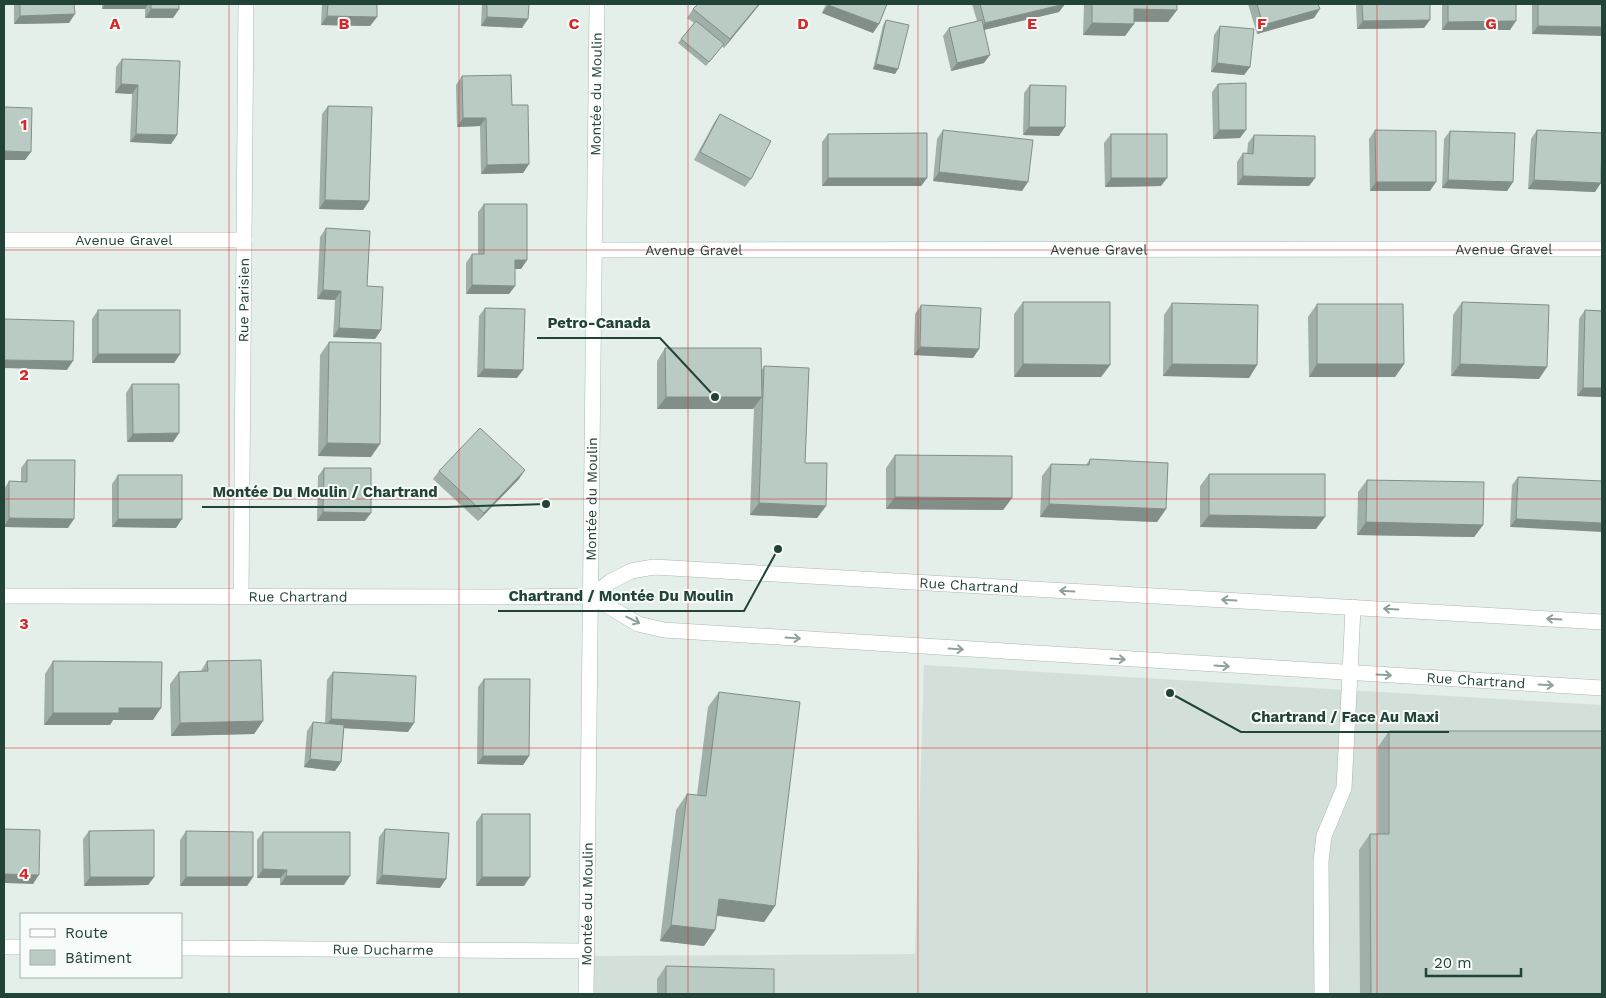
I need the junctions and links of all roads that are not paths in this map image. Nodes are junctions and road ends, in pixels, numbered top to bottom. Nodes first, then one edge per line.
1 (246, 4) edge
2 (597, 4) edge
3 (4, 240) edge
4 (244, 240) junction
5 (1602, 249) edge
6 (594, 250) junction
7 (4, 596) edge
8 (241, 596) junction
9 (591, 596) junction
10 (1354, 607) junction
11 (1602, 622) edge
12 (1350, 674) junction
13 (1602, 688) edge
14 (4, 947) edge
15 (20, 947) edge
16 (182, 948) edge
17 (587, 951) junction
18 (586, 994) edge
19 (1322, 994) edge

1 - 4 street, Rue Parisien
2 - 6 street, Montée du Moulin
3 - 4 street, Avenue Gravel
4 - 8 street, Rue Parisien
5 - 6 street, Avenue Gravel
6 - 9 street, Montée du Moulin
7 - 8 street, Rue Chartrand
8 - 9 street, Rue Chartrand
10 -> 9 street, Rue Chartrand
9 -> 12 street, Rue Chartrand
9 - 17 street, Montée du Moulin
11 -> 10 street, Rue Chartrand
10 - 12 street
12 -> 13 street, Rue Chartrand
12 - 19 street
14 - 15 street
16 - 17 street, Rue Ducharme
17 - 18 street, Montée du Moulin

